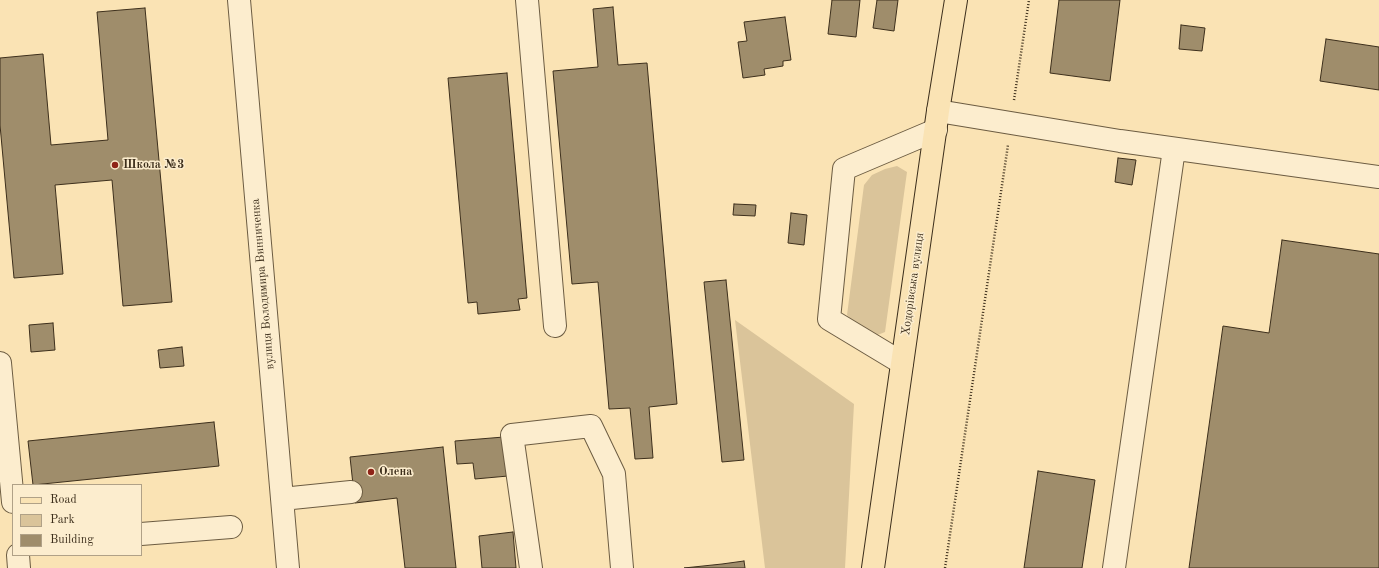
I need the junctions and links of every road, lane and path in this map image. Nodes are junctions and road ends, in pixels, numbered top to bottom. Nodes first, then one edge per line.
1 (239, 0) edge
2 (527, 0) edge
3 (956, 0) edge
4 (1029, 0) edge
5 (937, 121) junction
6 (1011, 123) junction
7 (1174, 149) junction
8 (1379, 177) edge
9 (555, 326) dead end
10 (0, 363) edge
11 (902, 363) junction
12 (12, 491) edge
13 (351, 492) dead end
14 (282, 499) junction
15 (231, 527) dead end
16 (142, 534) edge
17 (18, 556) edge
18 (19, 568) edge
19 (288, 568) edge
20 (531, 568) edge
21 (622, 568) edge
22 (873, 568) edge
23 (945, 568) edge
24 (1114, 568) edge

1 - 14 street, вулиця Володимира Винниченка
2 - 9 street
3 - 5 main road, Ходорівська вулиця
4 - 6 path
5 - 6 street
5 - 11 main road, Ходорівська вулиця
5 - 11 street
6 - 7 street
6 - 23 path
7 - 8 street
7 - 24 street
10 - 12 street
11 - 22 main road, Ходорівська вулиця
13 - 14 street
14 - 19 street, вулиця Володимира Винниченка
15 - 16 street
17 - 18 street
20 - 21 street

